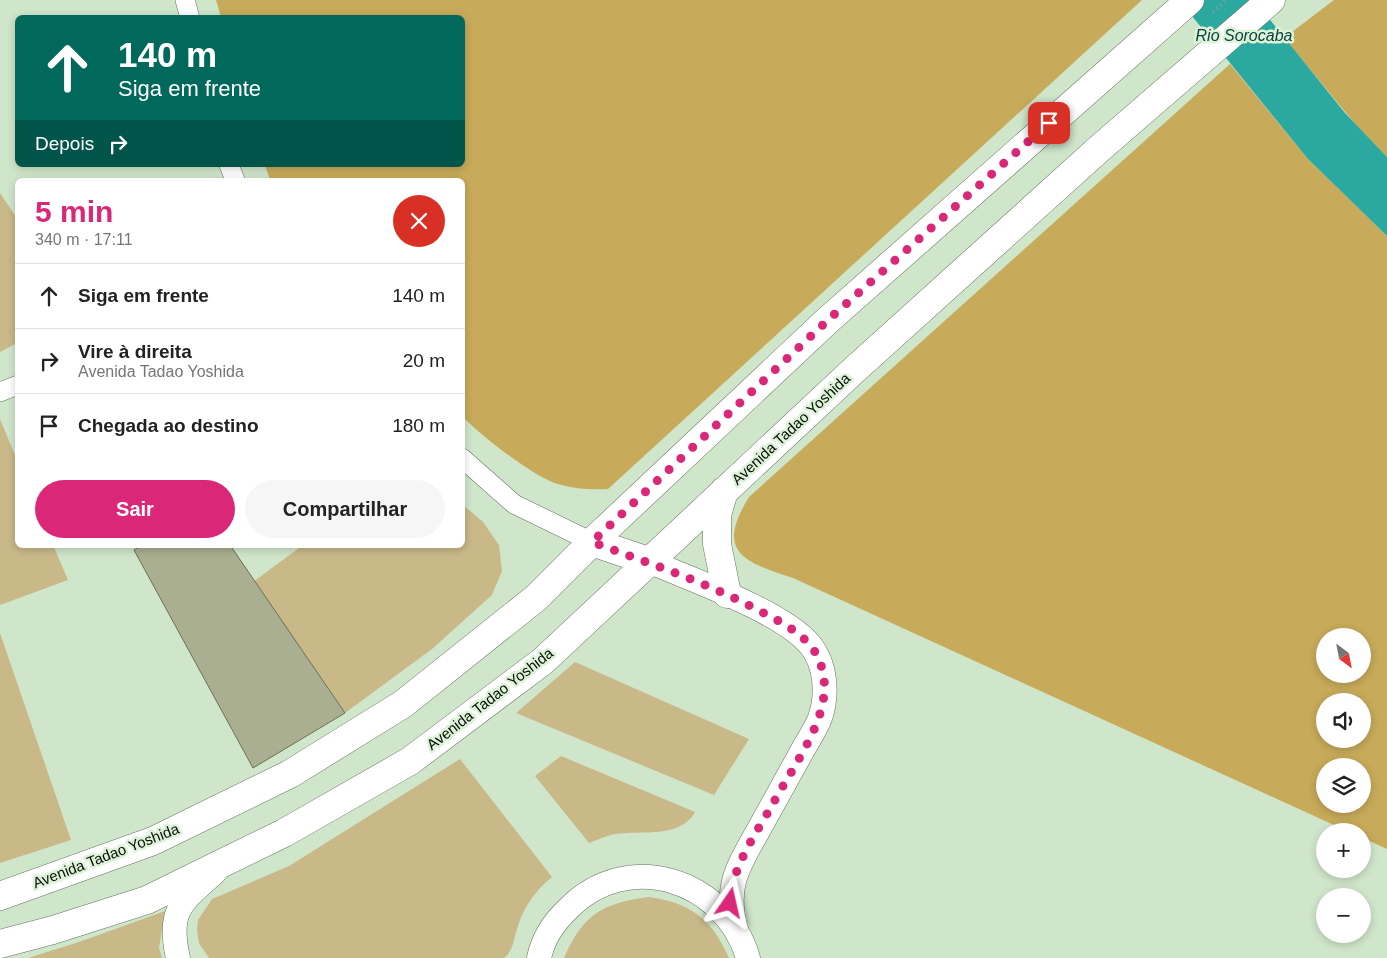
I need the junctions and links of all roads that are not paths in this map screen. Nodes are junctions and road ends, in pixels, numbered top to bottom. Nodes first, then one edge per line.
1 (185, 0) edge
2 (1190, 0) edge
3 (1271, 0) edge
4 (189, 15) edge
5 (15, 386) edge
6 (0, 392) edge
7 (465, 461) edge
8 (724, 491) junction
9 (592, 542) junction
10 (651, 562) junction
11 (727, 594) junction
12 (226, 862) junction
13 (0, 896) edge
14 (735, 927) junction
15 (0, 944) edge
16 (539, 957) edge
17 (178, 958) edge
18 (748, 958) edge

1 - 4 street
2 - 9 main road, Avenida Tadao Yoshida
3 - 8 main road, Avenida Tadao Yoshida
5 - 6 street
7 - 9 street
8 - 10 main road, Avenida Tadao Yoshida
8 - 11 main road
9 - 10 main road
9 - 13 main road, Avenida Tadao Yoshida
10 - 11 street
10 - 12 main road, Avenida Tadao Yoshida
11 - 14 street
12 - 15 main road, Avenida Tadao Yoshida
12 - 17 street
14 - 16 street
14 - 18 street

